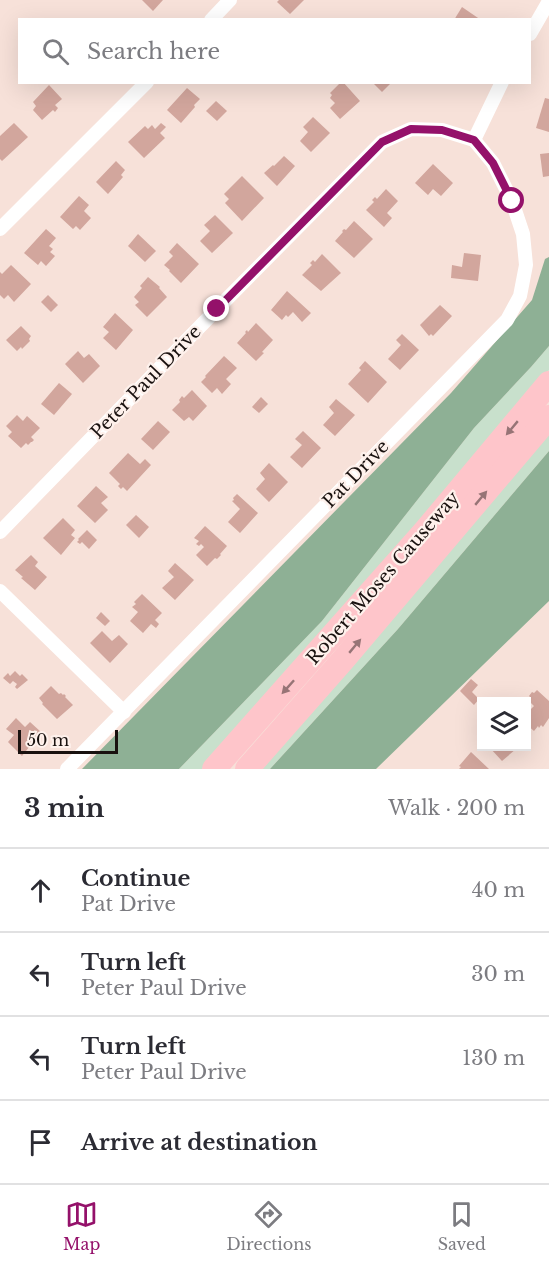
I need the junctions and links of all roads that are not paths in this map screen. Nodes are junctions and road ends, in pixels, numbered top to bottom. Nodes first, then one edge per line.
1 (230, 0) edge
2 (549, 1) edge
3 (213, 18) edge
4 (531, 32) edge
5 (145, 84) edge
6 (501, 84) edge
7 (474, 140) junction
8 (0, 229) edge
9 (549, 383) edge
10 (549, 417) edge
11 (0, 532) edge
12 (0, 591) edge
13 (124, 712) junction
14 (67, 769) edge
15 (214, 769) edge
16 (247, 769) edge

1 - 3 street
2 - 4 street
5 - 8 street
6 - 7 street
7 - 11 street, Peter Paul Drive
7 - 13 street, Pat Drive
9 -> 15 highway, Robert Moses Causeway
16 -> 10 highway, Robert Moses Causeway
12 - 13 street
13 - 14 street, Pat Drive

